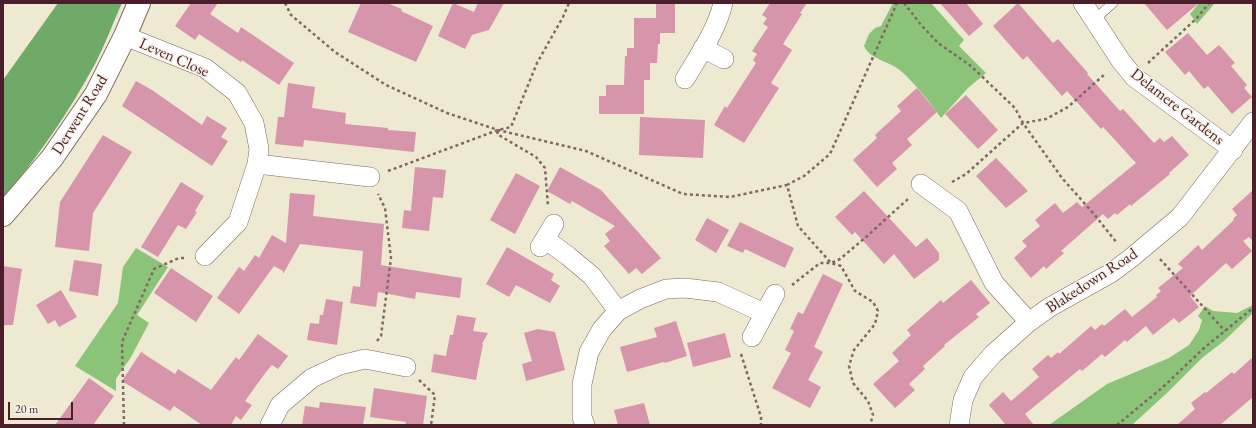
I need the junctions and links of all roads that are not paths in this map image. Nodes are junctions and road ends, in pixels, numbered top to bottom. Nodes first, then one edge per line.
1 (139, 3) edge
2 (723, 3) edge
3 (1083, 3) edge
4 (1114, 3) edge
5 (1094, 20) junction
6 (125, 36) junction
7 (703, 48) junction
8 (724, 59) dead end
9 (685, 79) dead end
10 (1253, 122) edge
11 (1233, 150) junction
12 (257, 164) junction
13 (370, 177) road end
14 (921, 184) dead end
15 (3, 215) edge
16 (546, 237) road end
17 (205, 256) road end
18 (775, 294) dead end
19 (618, 311) junction
20 (764, 313) junction
21 (1029, 322) junction
22 (752, 337) road end
23 (406, 367) road end
24 (270, 425) edge
25 (585, 425) edge
26 (959, 425) edge

1 - 6 street, Derwent Road
2 - 7 street
3 - 5 street, Delamere Gardens
4 - 5 lane
5 - 11 street, Delamere Gardens
6 - 12 street, Leven Close
6 - 15 street, Derwent Road
7 - 8 street
7 - 9 street
10 - 11 street, Blakedown Road
11 - 21 street, Blakedown Road
12 - 13 street
12 - 17 street, Leven Close
14 - 21 street
16 - 19 street
18 - 20 street
19 - 20 street
19 - 25 street
20 - 22 street
21 - 26 street, Blakedown Road
23 - 24 street

